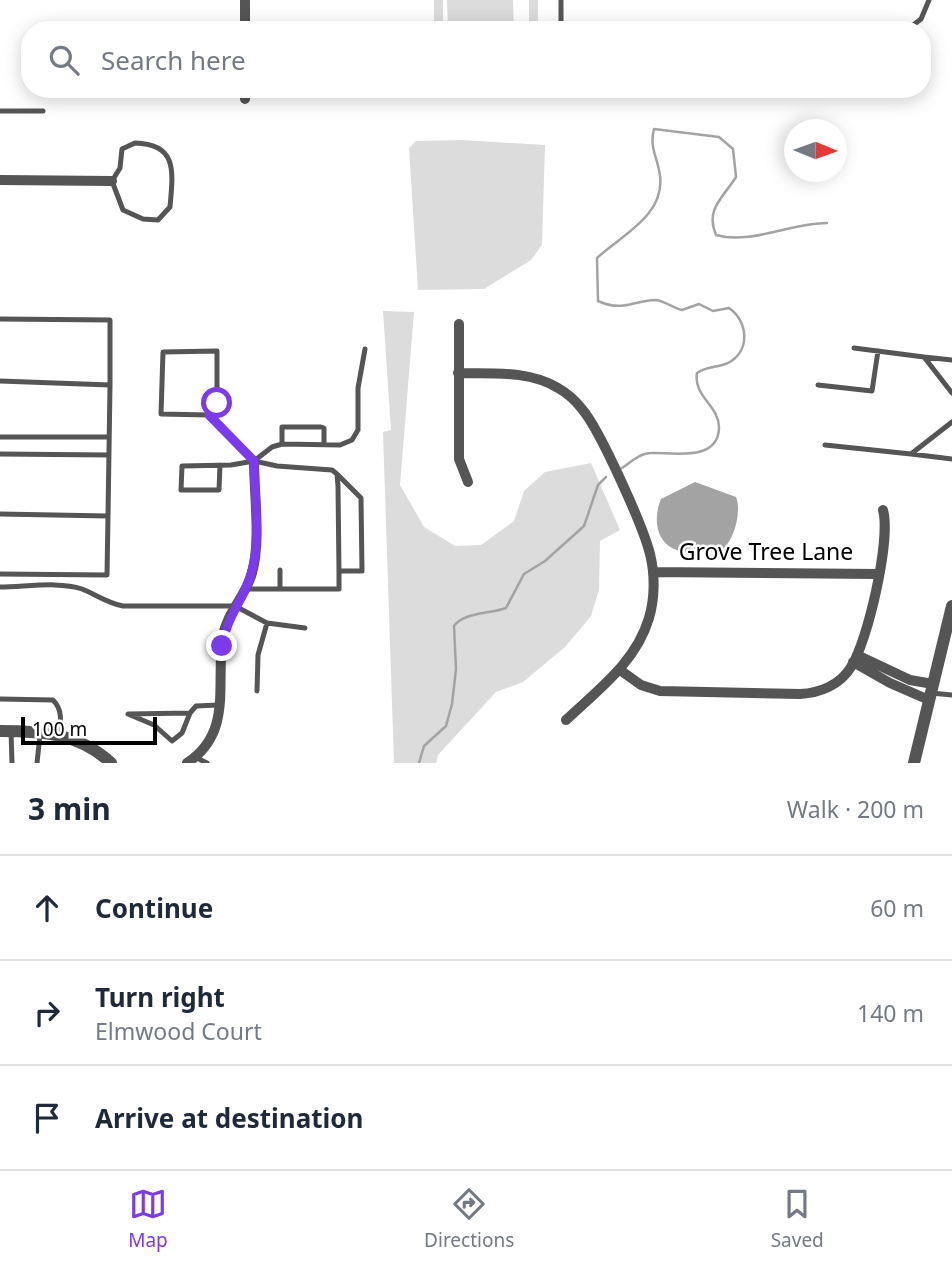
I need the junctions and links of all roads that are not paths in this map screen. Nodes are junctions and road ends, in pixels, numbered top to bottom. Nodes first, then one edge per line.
1 (245, 0) edge
2 (561, 0) edge
3 (929, 0) edge
4 (245, 21) edge
5 (563, 21) edge
6 (918, 21) edge
7 (0, 111) edge
8 (43, 111) dead end
9 (0, 180) edge
10 (112, 181) junction
11 (0, 319) edge
12 (459, 324) dead end
13 (854, 348) dead end
14 (365, 349) dead end
15 (878, 352) junction
16 (925, 357) junction
17 (952, 360) edge
18 (458, 373) junction
19 (0, 382) edge
20 (110, 384) junction
21 (818, 386) dead end
22 (952, 393) edge
23 (209, 415) junction
24 (952, 422) edge
25 (0, 437) edge
26 (109, 437) junction
27 (282, 444) junction
28 (324, 444) junction
29 (825, 444) dead end
30 (0, 454) edge
31 (911, 454) junction
32 (109, 455) junction
33 (952, 459) edge
34 (254, 461) junction
35 (220, 465) junction
36 (337, 474) junction
37 (468, 482) dead end
38 (883, 510) dead end
39 (0, 514) edge
40 (108, 516) junction
41 (280, 570) dead end
42 (339, 571) junction
43 (653, 572) junction
44 (0, 574) edge
45 (878, 574) junction
46 (0, 587) edge
47 (246, 589) junction
48 (279, 589) junction
49 (235, 606) junction
50 (952, 606) edge
51 (267, 623) junction
52 (305, 628) dead end
53 (855, 659) junction
54 (620, 670) junction
55 (257, 691) dead end
56 (931, 692) junction
57 (952, 695) edge
58 (0, 699) edge
59 (222, 705) junction
60 (190, 713) junction
61 (566, 719) dead end
62 (5, 731) edge
63 (41, 732) junction
64 (58, 734) junction
65 (191, 760) edge
66 (12, 763) edge
67 (37, 763) edge
68 (111, 763) edge
69 (207, 763) edge
70 (914, 763) edge

1 - 4 street
2 - 5 lane
3 - 6 lane
7 - 8 lane
9 - 10 street
10 - 10 lane
11 - 20 lane
12 - 18 street
13 - 15 lane
14 - 28 lane
15 - 16 lane
15 - 21 lane
16 - 17 lane
16 - 22 lane
18 - 37 street
18 - 43 street
19 - 20 lane
20 - 26 lane
23 - 23 lane
23 - 34 lane
24 - 31 lane
25 - 26 lane
26 - 32 lane
27 - 28 lane
27 - 28 lane
27 - 34 lane
29 - 31 lane
30 - 32 lane
31 - 33 lane
32 - 40 lane
34 - 35 lane
34 - 36 lane
34 - 47 street
35 - 35 lane
36 - 42 lane
36 - 42 lane
38 - 45 street
39 - 40 lane
40 - 44 lane
41 - 48 lane
42 - 48 lane
43 - 45 street, Grove Tree Lane
43 - 54 street
45 - 53 street
46 - 49 lane
47 - 48 lane
47 - 49 street
49 - 51 lane
49 - 59 street
50 - 56 street
51 - 52 lane
51 - 55 lane
53 - 54 street
53 - 56 street
54 - 61 street
56 - 57 lane
56 - 70 street
58 - 64 lane
59 - 60 lane
59 - 65 street
60 - 60 lane
62 - 63 street
62 - 66 lane
63 - 64 street
63 - 67 lane
64 - 68 street
65 - 69 lane

